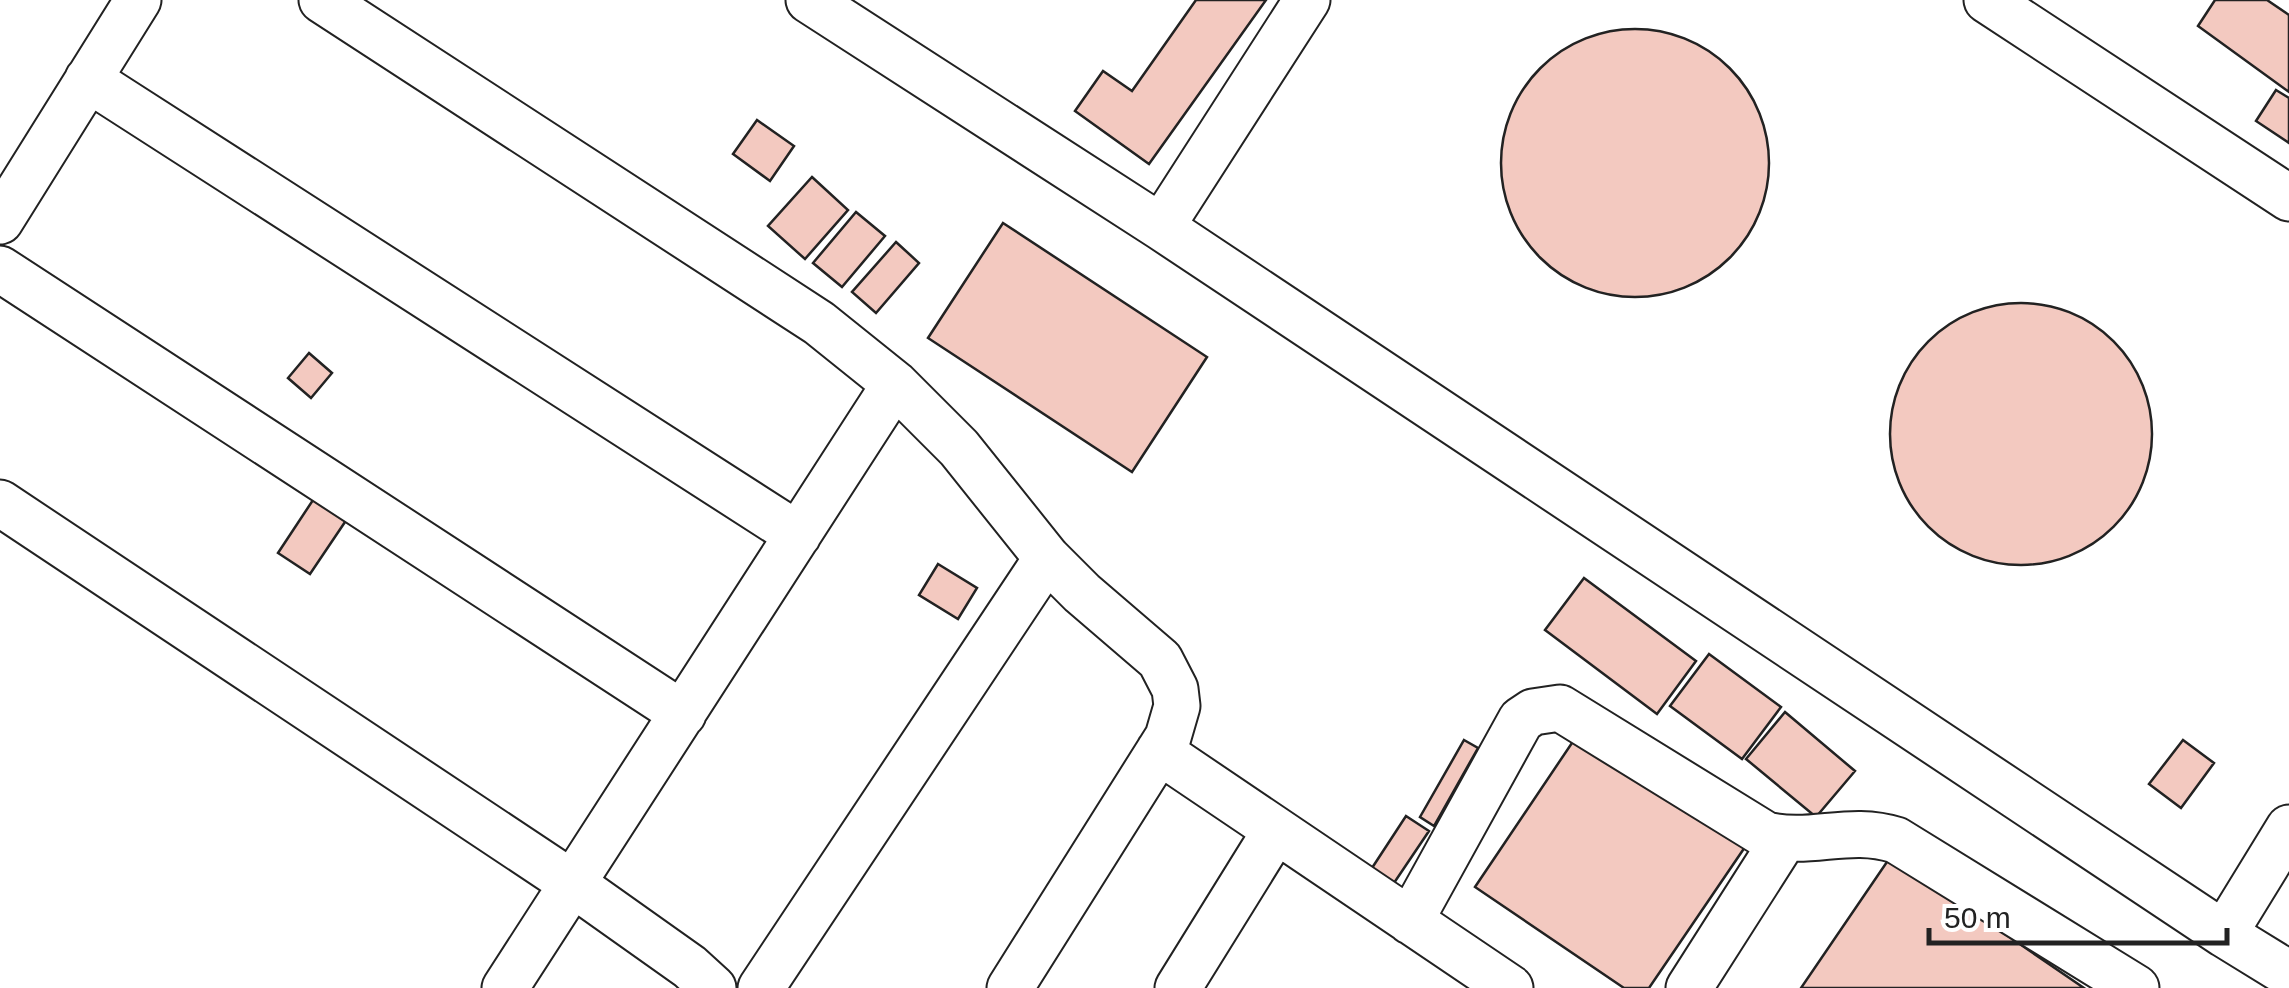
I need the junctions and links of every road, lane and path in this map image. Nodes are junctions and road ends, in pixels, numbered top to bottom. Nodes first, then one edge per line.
1 (138, 0) edge
2 (322, 0) edge
3 (808, 0) edge
4 (1307, 0) edge
5 (1987, 0) edge
6 (88, 78) junction
7 (2289, 198) edge
8 (0, 221) edge
9 (1161, 227) junction
10 (0, 269) edge
11 (895, 384) junction
12 (0, 503) edge
13 (798, 535) junction
14 (1047, 558) junction
15 (682, 714) junction
16 (1159, 751) junction
17 (2289, 828) edge
18 (1276, 830) junction
19 (1784, 839) junction
20 (572, 884) junction
21 (1410, 920) junction
22 (2224, 934) junction
23 (2289, 974) edge
24 (505, 988) edge
25 (712, 988) edge
26 (761, 988) edge
27 (1010, 988) edge
28 (1178, 988) edge
29 (1510, 988) edge
30 (1689, 988) edge
31 (2136, 988) edge

1 - 6 lane
2 - 11 lane
3 - 9 lane
4 - 9 lane
5 - 7 lane
6 - 8 lane
6 - 13 lane
9 - 22 lane
10 - 15 lane
11 - 13 lane
11 - 14 lane
12 - 20 lane
13 - 15 lane
14 - 16 lane
14 - 26 lane
15 - 20 lane
16 - 18 lane
16 - 27 lane
17 - 22 lane
18 - 21 lane
18 - 28 lane
19 - 21 lane
19 - 30 lane
19 - 31 lane
20 - 24 lane
20 - 25 lane
21 - 29 lane
22 - 23 lane

